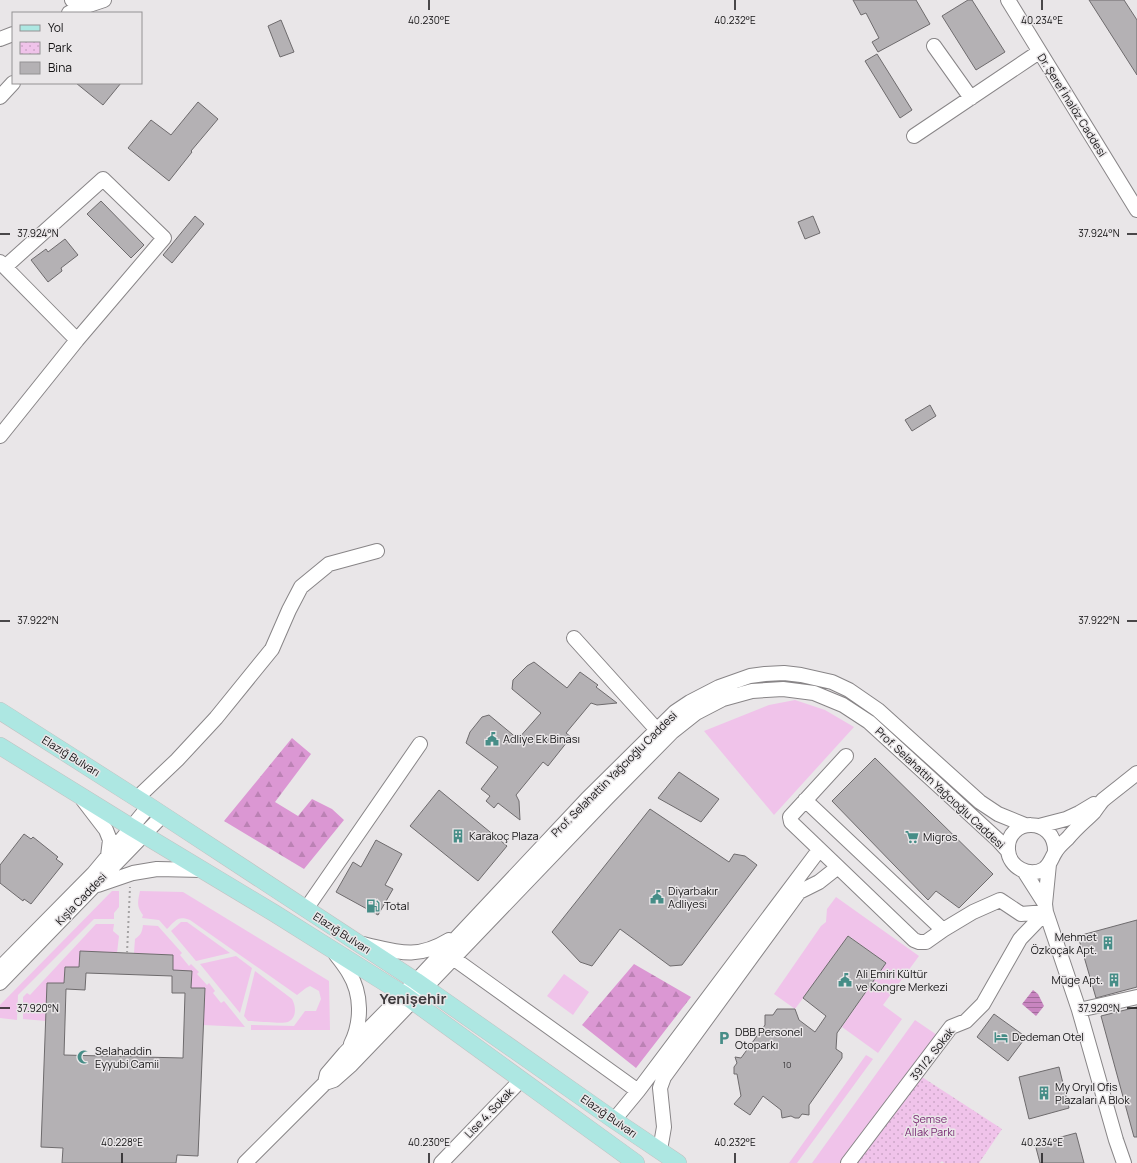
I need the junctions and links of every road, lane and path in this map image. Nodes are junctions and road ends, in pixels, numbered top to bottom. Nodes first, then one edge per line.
1 (72, 0) edge
2 (104, 0) edge
3 (1008, 0) edge
4 (83, 10) edge
5 (73, 12) edge
6 (12, 34) edge
7 (0, 40) edge
8 (934, 46) dead end
9 (1039, 52) junction
10 (12, 84) edge
11 (0, 97) edge
12 (970, 98) junction
13 (914, 136) dead end
14 (1137, 210) edge
15 (3, 264) edge
16 (78, 340) junction
17 (2, 429) edge
18 (377, 551) dead end
19 (574, 638) dead end
20 (0, 711) edge
21 (657, 730) junction
22 (420, 744) dead end
23 (0, 746) edge
24 (846, 756) dead end
25 (1137, 773) edge
26 (78, 794) junction
27 (805, 800) junction
28 (1102, 801) junction
29 (150, 806) junction
30 (1032, 826) junction
31 (138, 831) junction
32 (819, 850) junction
33 (1008, 851) junction
34 (108, 856) junction
35 (1052, 858) junction
36 (838, 867) junction
37 (202, 870) junction
38 (1024, 871) junction
39 (130, 880) dead end
40 (94, 887) junction
41 (1045, 908) junction
42 (306, 909) junction
43 (943, 930) junction
44 (461, 933) junction
45 (357, 942) junction
46 (332, 950) junction
47 (126, 953) dead end
48 (453, 958) junction
49 (0, 968) edge
50 (0, 984) edge
51 (421, 984) junction
52 (1137, 997) edge
53 (408, 998) junction
54 (1079, 1010) junction
55 (345, 1053) junction
56 (521, 1080) junction
57 (325, 1083) junction
58 (638, 1091) junction
59 (614, 1120) junction
60 (660, 1150) junction
61 (245, 1163) edge
62 (441, 1163) edge
63 (636, 1163) edge
64 (678, 1163) edge
65 (848, 1163) edge
66 (1124, 1163) edge

1 - 4 street
2 - 4 street
3 - 9 street, Dr. Şeref İnalöz Caddesi
4 - 5 street
6 - 7 street
8 - 12 street
9 - 12 street
9 - 14 street, Dr. Şeref İnalöz Caddesi
10 - 11 street
12 - 13 street
15 - 16 street
15 - 16 street
16 - 17 street
18 - 29 street, Kışla Caddesi
19 - 21 street
20 - 29 main road, Elazığ Bulvarı
21 - 30 street, Prof. Selahattin Yağcıoğlu Caddesi
21 - 44 street, Prof. Selahattin Yağcıoğlu Caddesi
22 - 42 street
23 - 26 main road, Elazığ Bulvarı
24 - 27 street
25 - 28 street
26 - 31 main road, Elazığ Bulvarı
26 - 34 street
27 - 32 street
27 - 43 street
28 - 30 street
28 - 35 street
29 - 31 street, Kışla Caddesi
29 - 42 main road, Elazığ Bulvarı
30 - 33 street
30 - 35 street
31 - 34 street
31 - 37 main road, Elazığ Bulvarı
31 - 40 street, Kışla Caddesi
32 - 36 street
32 - 58 street
33 - 38 street
33 - 48 street, Prof. Selahattin Yağcıoğlu Caddesi
34 - 49 street
35 - 38 street
35 - 41 street
36 - 43 street
36 - 60 street
37 - 40 street
37 - 46 main road, Elazığ Bulvarı
38 - 41 street
39 - 47 path
40 - 50 street, Kışla Caddesi
41 - 43 street
41 - 54 street
41 - 65 street, 391/2. Sokak
42 - 45 main road, Elazığ Bulvarı
44 - 45 street
44 - 51 street, Prof. Selahattin Yağcıoğlu Caddesi
45 - 51 main road, Elazığ Bulvarı
46 - 53 main road, Elazığ Bulvarı
46 - 55 street
48 - 51 street, Prof. Selahattin Yağcıoğlu Caddesi
48 - 58 street
51 - 53 street
51 - 59 main road, Elazığ Bulvarı
52 - 54 street
53 - 55 street
53 - 56 main road, Elazığ Bulvarı
53 - 57 street
54 - 66 street
55 - 57 street
56 - 62 street, Lise 4. Sokak
56 - 63 main road, Elazığ Bulvarı
57 - 61 street
58 - 59 street
59 - 60 main road, Elazığ Bulvarı
60 - 64 main road, Elazığ Bulvarı

